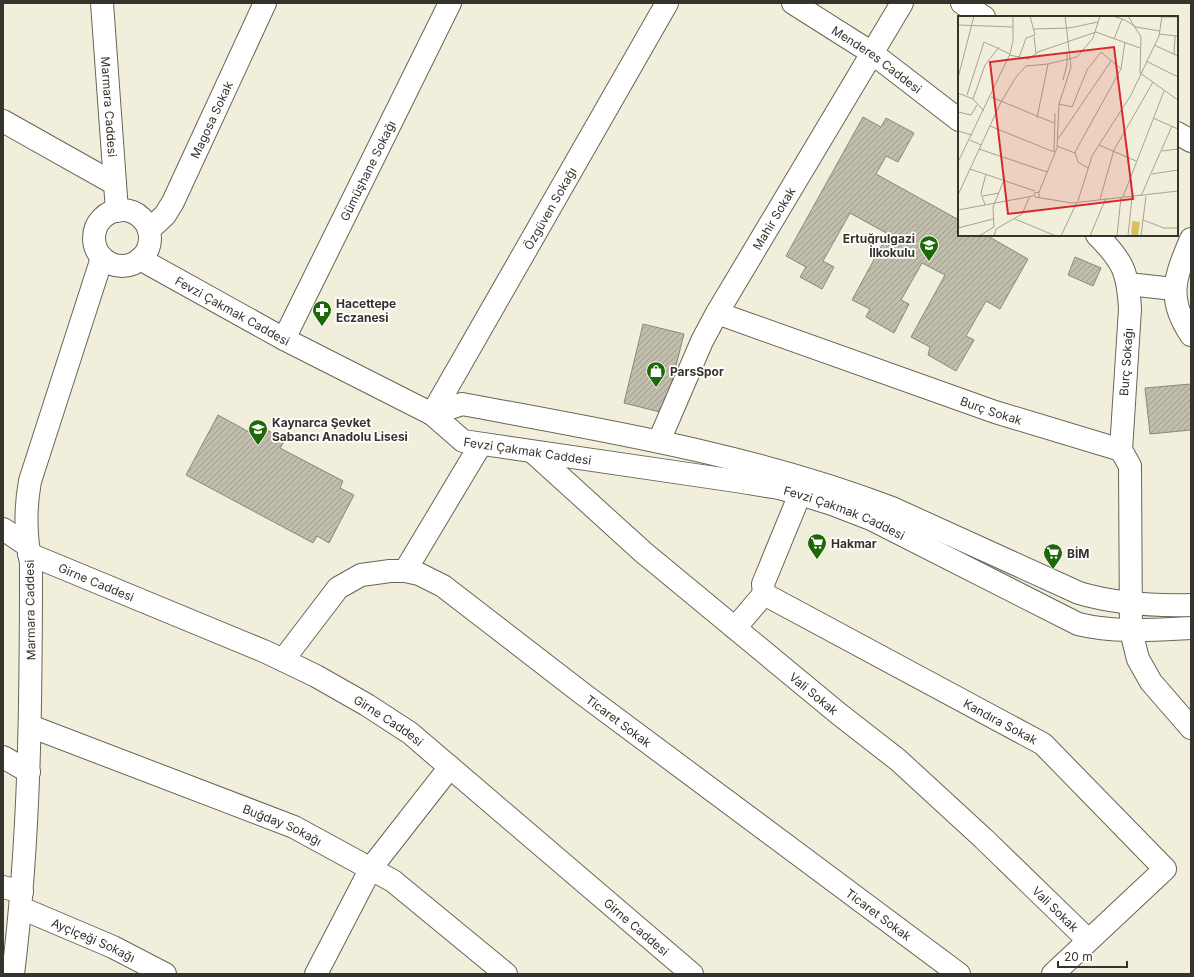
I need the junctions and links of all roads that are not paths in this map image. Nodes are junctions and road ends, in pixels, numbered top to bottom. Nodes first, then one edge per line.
1 (102, 3) edge
2 (265, 3) edge
3 (450, 3) edge
4 (667, 3) edge
5 (793, 3) edge
6 (902, 3) edge
7 (962, 3) edge
8 (982, 16) edge
9 (872, 53) junction
10 (958, 119) edge
11 (3, 121) edge
12 (1178, 134) edge
13 (1191, 141) edge
14 (115, 184) junction
15 (117, 211) junction
16 (149, 230) junction
17 (1098, 236) edge
18 (1191, 239) edge
19 (102, 258) junction
20 (140, 259) junction
21 (1127, 279) junction
22 (1174, 289) junction
23 (716, 313) junction
24 (1191, 335) edge
25 (284, 339) junction
26 (432, 414) junction
27 (659, 441) junction
28 (481, 444) junction
29 (1121, 450) junction
30 (534, 453) junction
31 (800, 494) junction
32 (3, 529) edge
33 (28, 550) junction
34 (405, 571) junction
35 (764, 594) junction
36 (1132, 604) junction
37 (1191, 605) edge
38 (735, 628) junction
39 (1191, 628) edge
40 (1131, 632) junction
41 (283, 660) junction
42 (30, 726) junction
43 (1191, 728) edge
44 (3, 757) edge
45 (450, 767) junction
46 (29, 772) junction
47 (371, 868) junction
48 (15, 896) edge
49 (1088, 940) junction
50 (10, 973) edge
51 (165, 974) edge
52 (316, 974) edge
53 (506, 974) edge
54 (692, 974) edge
55 (959, 974) edge
56 (1053, 974) edge

1 - 14 street, Marmara Caddesi
2 - 16 street, Magosa Sokak
3 - 25 street, Gümüşhane Sokağı
4 - 26 street, Özgüven Sokağı
5 - 9 street, Menderes Caddesi
6 - 9 street, Mahir Sokak
7 - 8 street
9 - 10 street, Menderes Caddesi
9 - 23 street, Mahir Sokak
11 - 14 street
12 - 13 street
14 - 15 street, Marmara Caddesi
15 - 16 street
15 - 19 street
16 - 20 street
17 - 21 street
18 - 22 street
19 - 20 street
19 - 33 street, Marmara Caddesi
20 - 25 street, Fevzi Çakmak Caddesi
21 - 22 street
21 - 29 street, Burç Sokağı
22 - 24 street
23 - 27 street, Mahir Sokak
23 - 29 street, Burç Sokak
25 - 26 street, Fevzi Çakmak Caddesi
26 - 27 street, Fevzi Çakmak Caddesi
26 - 28 street, Fevzi Çakmak Caddesi
27 - 36 street, Fevzi Çakmak Caddesi
28 - 30 street, Fevzi Çakmak Caddesi
28 - 34 street
29 - 36 street
30 - 31 street, Fevzi Çakmak Caddesi
30 - 38 street, Vali Sokak
31 - 35 street
31 - 40 street, Fevzi Çakmak Caddesi
32 - 33 street, Girne Caddesi
33 - 41 street, Girne Caddesi
33 - 42 street, Marmara Caddesi
34 - 41 street, Ticaret Sokak
34 - 55 street, Ticaret Sokak
35 - 38 street
35 - 49 street, Kandıra Sokak
36 - 37 street, Fevzi Çakmak Caddesi
36 - 40 street
38 - 49 street, Vali Sokak
39 - 40 street, Fevzi Çakmak Caddesi
40 - 43 street
41 - 45 street, Girne Caddesi
42 - 46 street, Marmara Caddesi
42 - 47 street, Buğday Sokağı
44 - 46 street
45 - 47 street
45 - 54 street, Girne Caddesi
46 - 48 street, Marmara Caddesi
47 - 52 street
47 - 53 street, Buğday Sokağı
48 - 50 street, Marmara Caddesi
48 - 51 street, Ayçiçeği Sokağı
49 - 56 street, Kandıra Sokak

